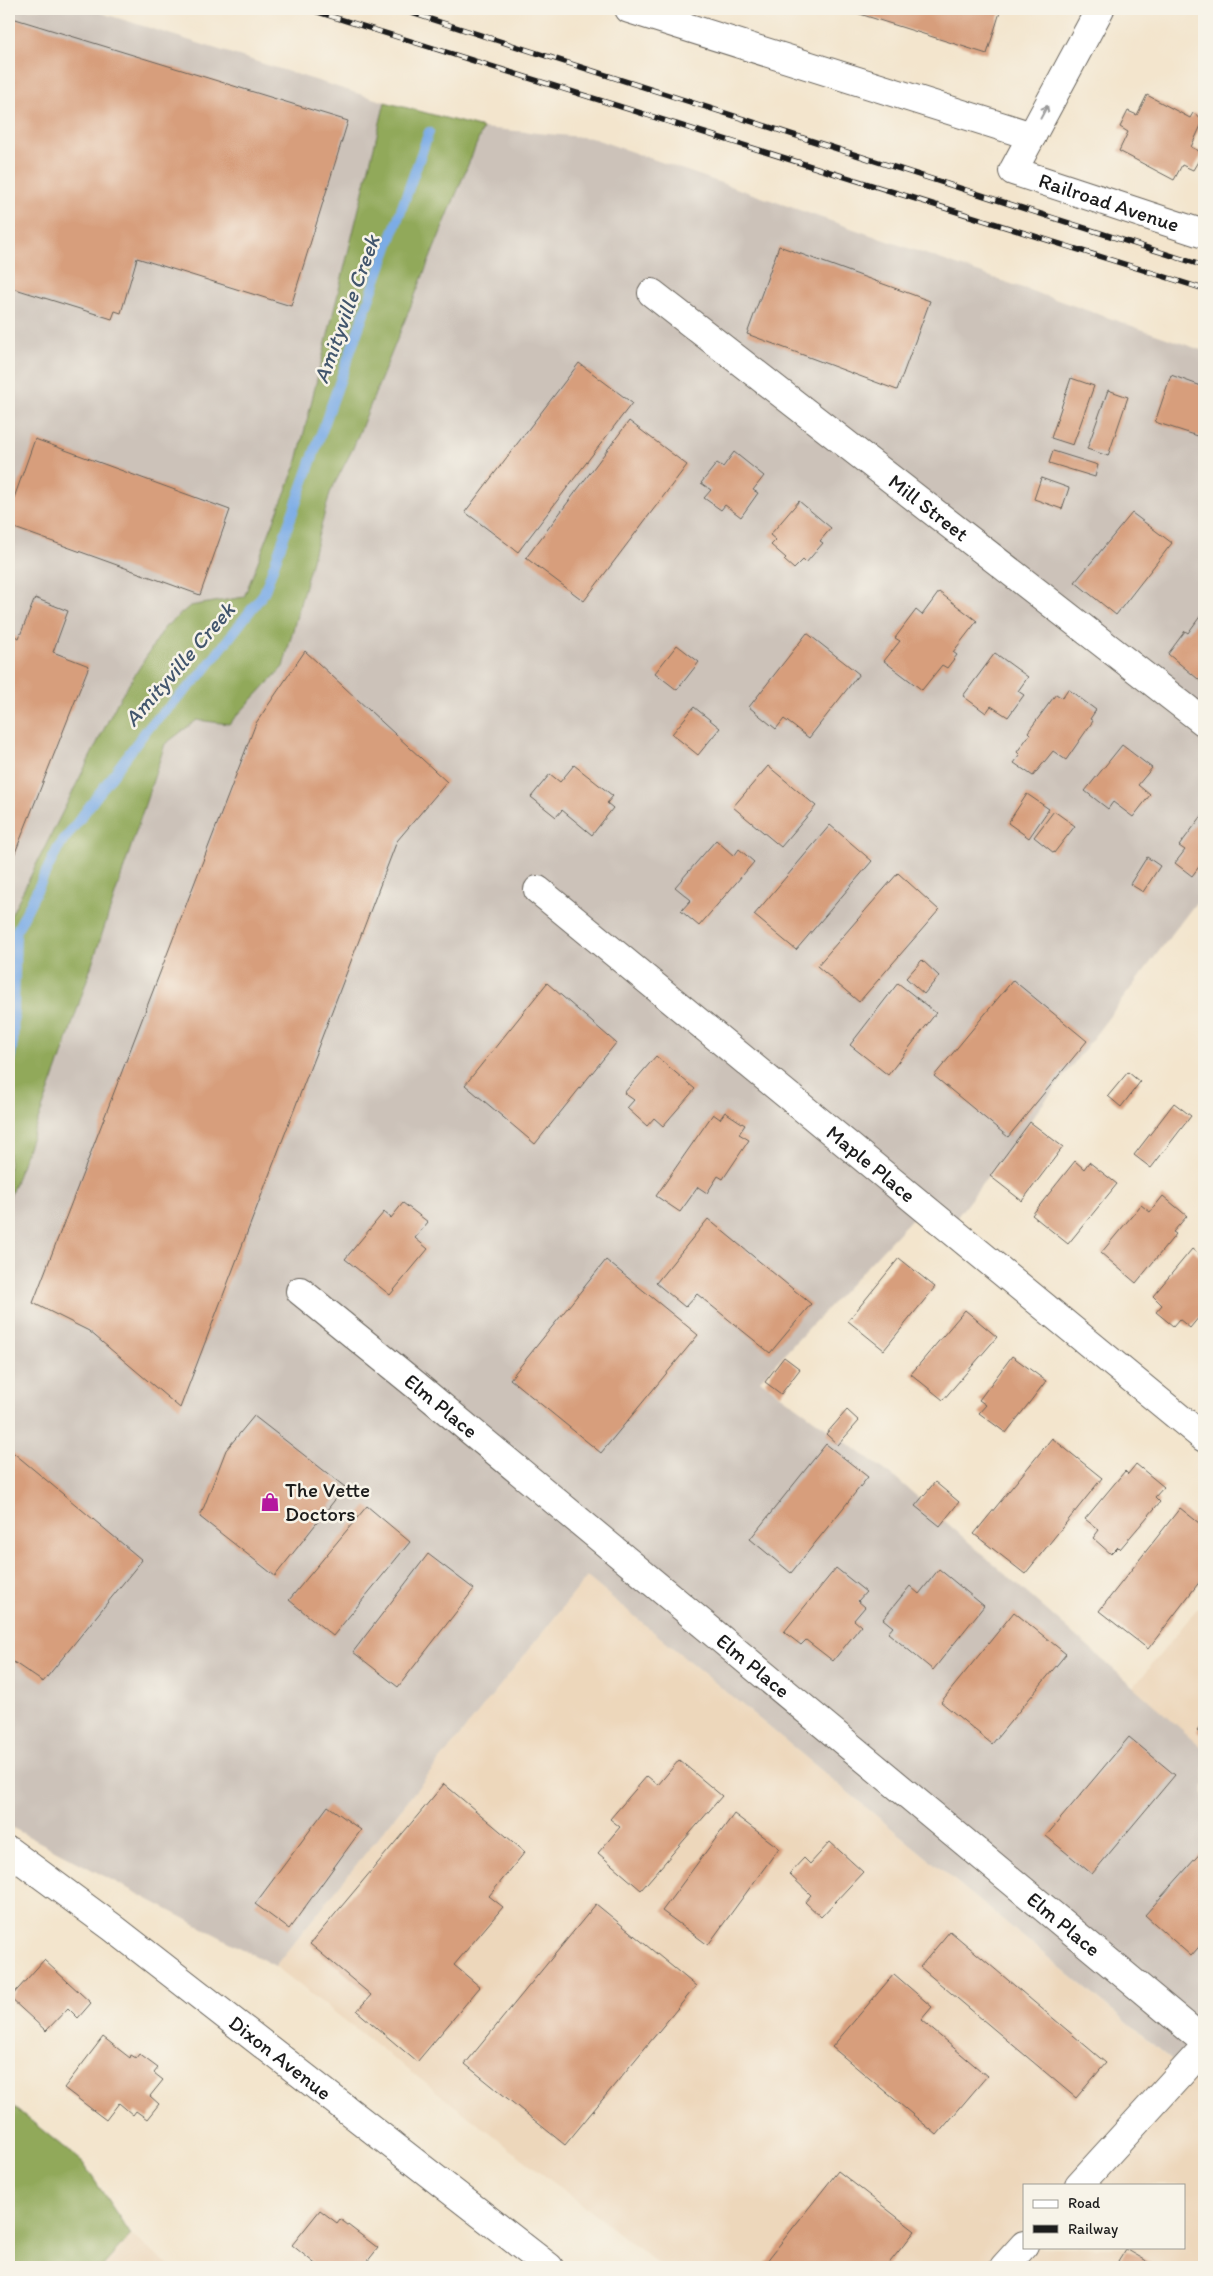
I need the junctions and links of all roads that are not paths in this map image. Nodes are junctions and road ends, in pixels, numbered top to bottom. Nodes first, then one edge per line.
1 (629, 9) edge
2 (1100, 9) edge
3 (1032, 136) junction
4 (1204, 234) edge
5 (652, 294) dead end
6 (1204, 722) edge
7 (538, 890) dead end
8 (300, 1291) dead end
9 (1204, 1438) edge
10 (9, 1851) edge
11 (1204, 2041) edge
12 (1204, 2048) edge
13 (1080, 2184) edge
14 (1023, 2246) edge
15 (548, 2267) edge
16 (1004, 2267) edge

1 - 3 street
3 -> 2 street
3 - 4 street, Railroad Avenue
5 - 6 street, Mill Street
7 - 9 street, Maple Place
8 - 11 street, Elm Place
10 - 15 street, Dixon Avenue
12 - 13 street
14 - 16 street

